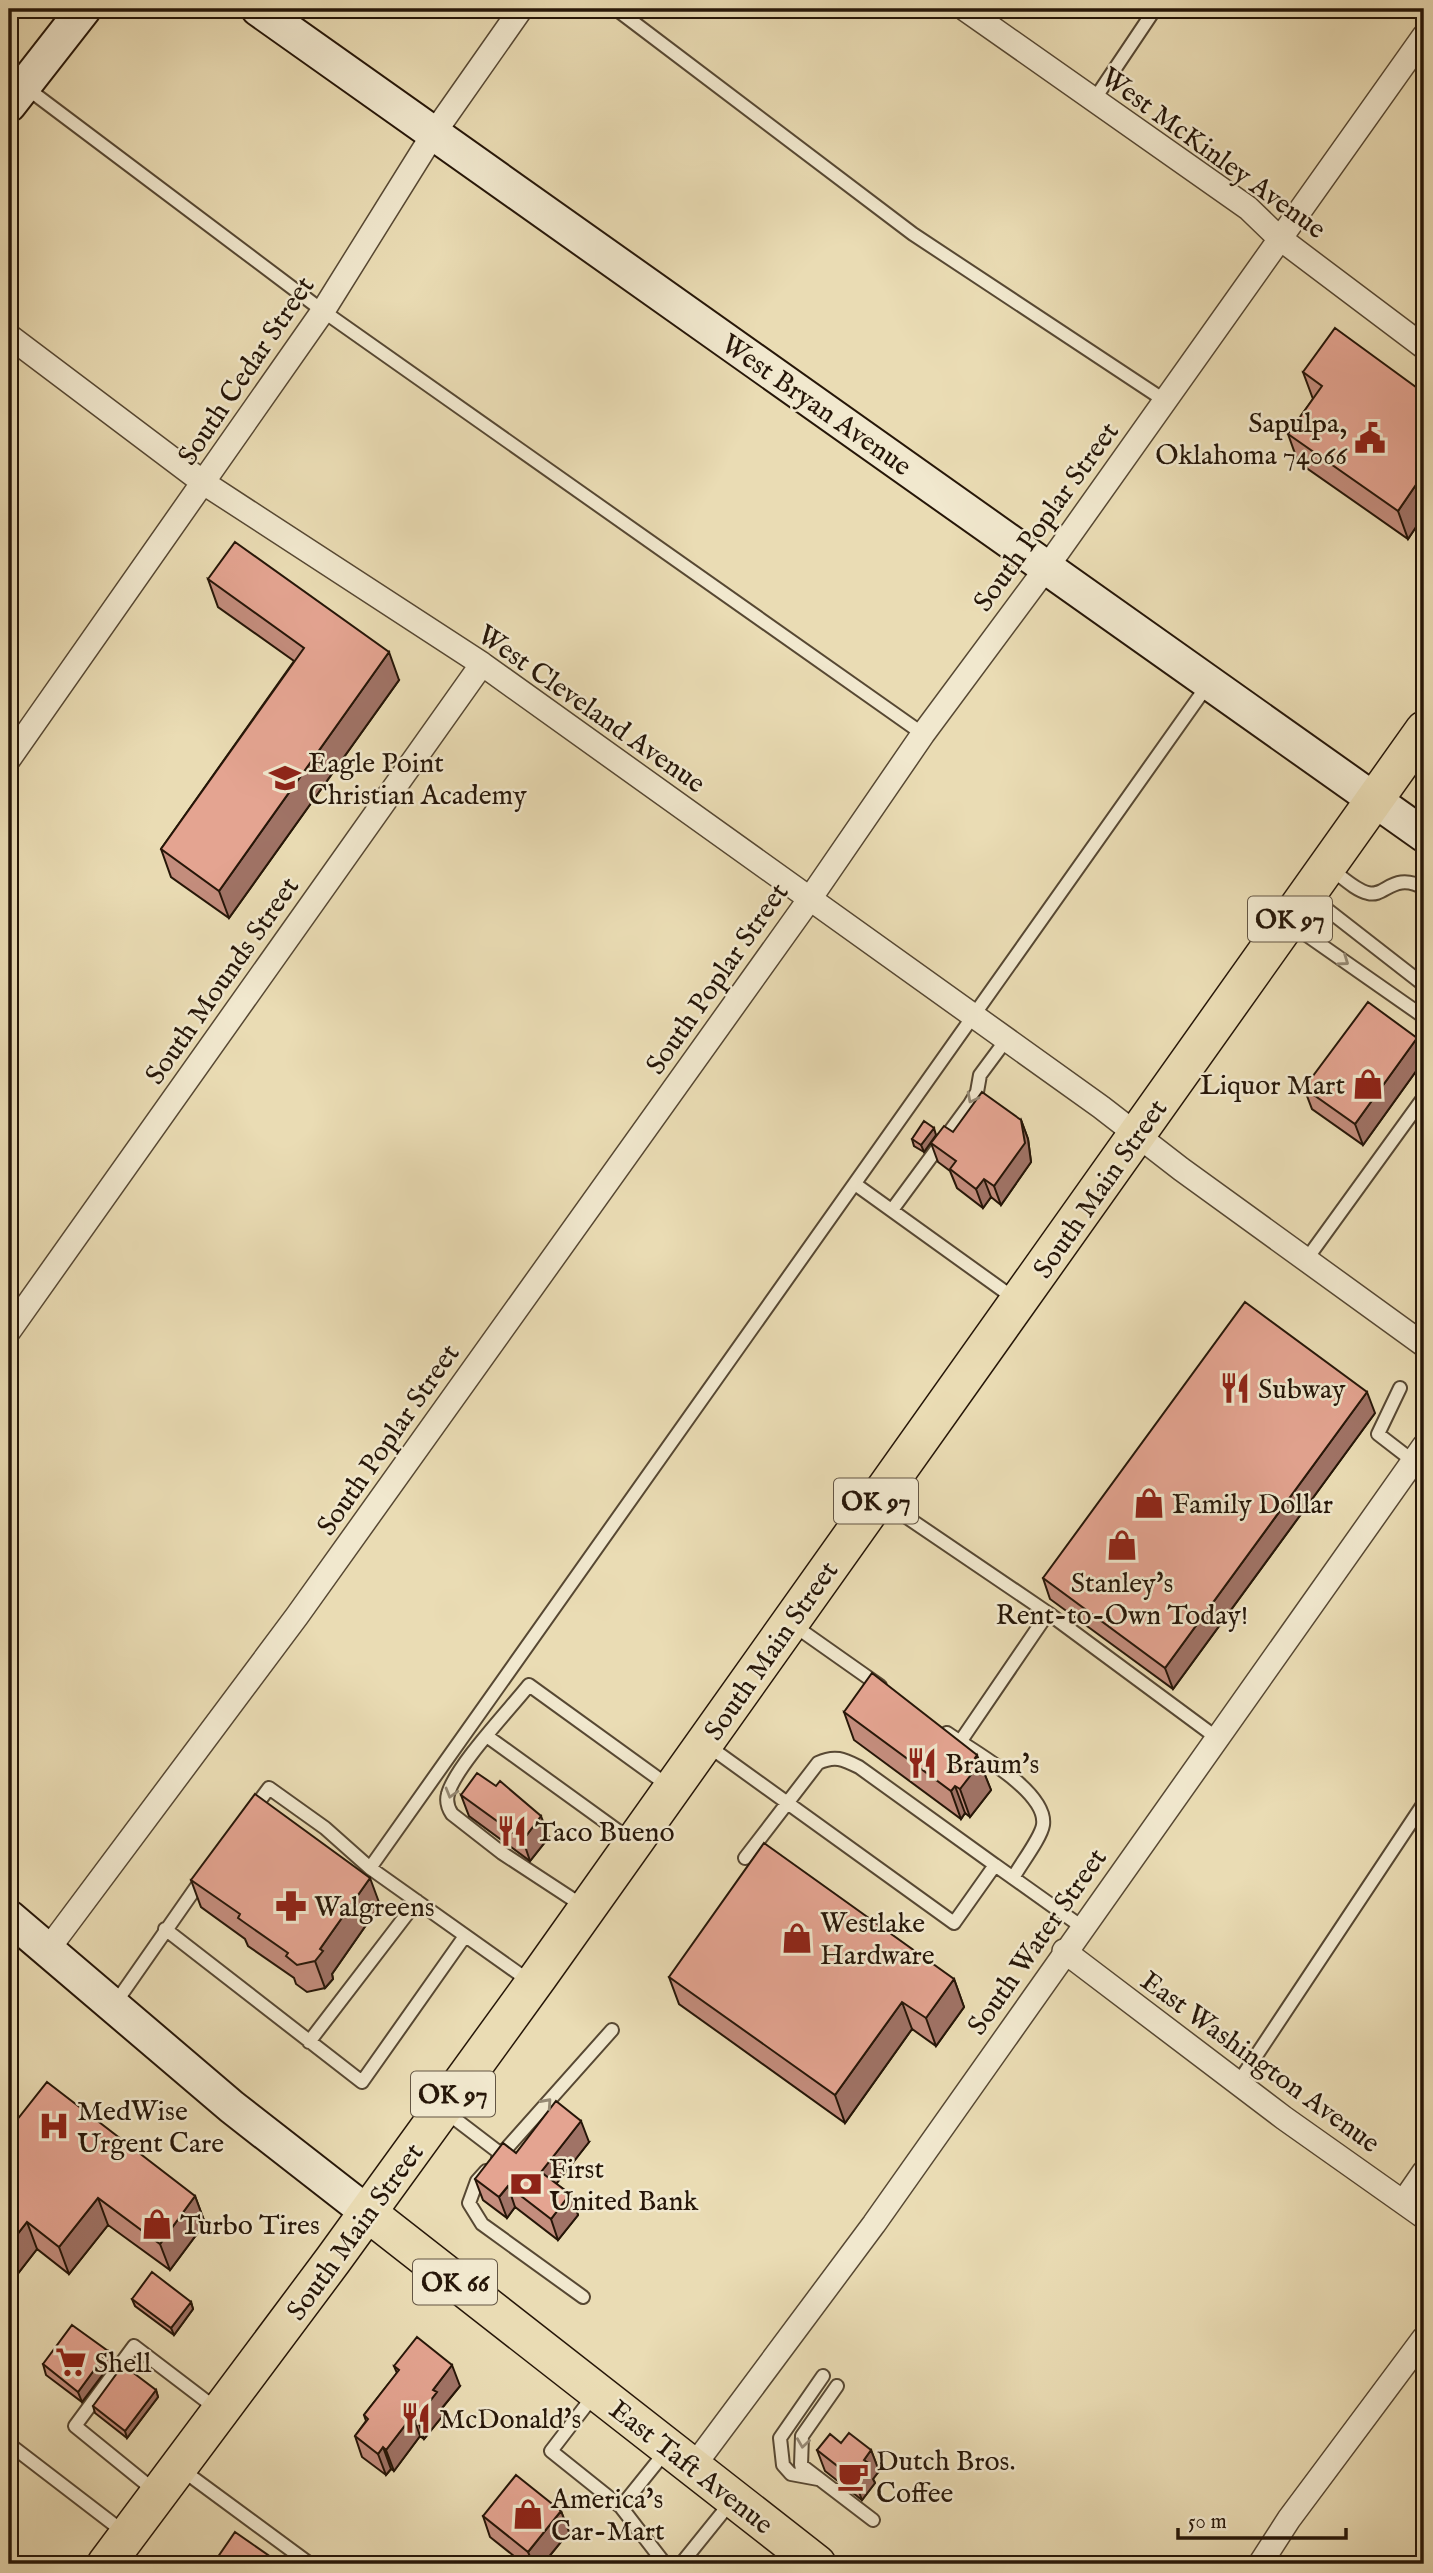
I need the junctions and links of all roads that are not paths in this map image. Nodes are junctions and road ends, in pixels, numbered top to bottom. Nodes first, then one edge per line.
1 (84, 9) edge
2 (258, 9) edge
3 (521, 9) edge
4 (616, 9) edge
5 (965, 9) edge
6 (1155, 9) edge
7 (1424, 36) edge
8 (16, 95) edge
9 (1094, 100) junction
10 (434, 134) junction
11 (1278, 237) junction
12 (323, 311) junction
13 (9, 336) edge
14 (1424, 347) edge
15 (1164, 400) junction
16 (204, 483) junction
17 (1047, 567) junction
18 (482, 664) junction
19 (1210, 682) junction
20 (1424, 730) edge
21 (923, 734) junction
22 (9, 759) edge
23 (1375, 800) junction
24 (1424, 835) edge
25 (1424, 888) edge
26 (1308, 894) junction
27 (808, 900) junction
28 (1424, 985) edge
29 (975, 1017) junction
30 (1424, 1017) edge
31 (1006, 1040) junction
32 (1424, 1097) edge
33 (1138, 1134) junction
34 (855, 1184) junction
35 (892, 1210) junction
36 (1307, 1260) junction
37 (1018, 1302) junction
38 (9, 1331) edge
39 (1424, 1345) edge
40 (1400, 1388) dead end
41 (1419, 1454) edge
42 (878, 1497) junction
43 (1048, 1614) junction
44 (789, 1622) junction
45 (891, 1694) edge
46 (937, 1726) edge
47 (488, 1737) junction
48 (1216, 1738) junction
49 (704, 1742) junction
50 (960, 1742) junction
51 (671, 1788) junction
52 (786, 1802) junction
53 (1424, 1803) edge
54 (245, 1820) edge
55 (633, 1842) junction
56 (746, 1858) dead end
57 (213, 1864) edge
58 (995, 1865) junction
59 (370, 1868) junction
60 (1013, 1878) junction
61 (417, 1901) junction
62 (586, 1908) junction
63 (9, 1917) edge
64 (1082, 1927) junction
65 (164, 1929) junction
66 (466, 1936) junction
67 (49, 1948) junction
68 (1064, 1951) junction
69 (533, 1984) junction
70 (108, 2000) junction
71 (612, 2030) dead end
72 (309, 2042) junction
73 (1238, 2083) junction
74 (442, 2110) junction
75 (502, 2154) junction
76 (1424, 2172) edge
77 (1404, 2201) junction
78 (368, 2213) junction
79 (1424, 2217) edge
80 (583, 2297) dead end
81 (1424, 2338) edge
82 (823, 2376) dead end
83 (837, 2386) dead end
84 (596, 2392) junction
85 (221, 2412) junction
86 (9, 2444) edge
87 (681, 2458) junction
88 (819, 2479) junction
89 (169, 2481) junction
90 (733, 2499) junction
91 (621, 2507) junction
92 (873, 2520) dead end
93 (128, 2535) junction
94 (106, 2564) edge
95 (310, 2564) edge
96 (664, 2564) edge
97 (681, 2564) edge
98 (817, 2564) edge
99 (1261, 2564) edge

1 - 8 street
2 - 10 street, West Bryan Avenue
3 - 10 street, South Cedar Street
4 - 15 lane
5 - 9 street, West McKinley Avenue
6 - 9 lane
7 - 11 street, South Poplar Street
8 - 12 lane
9 - 11 street, West McKinley Avenue
10 - 12 street, South Cedar Street
10 - 17 street, West Bryan Avenue
11 - 14 street, West McKinley Avenue
11 - 15 street, South Poplar Street
12 - 16 street, South Cedar Street
12 - 21 lane
13 - 16 street, West Cleveland Avenue
15 - 17 street, South Poplar Street
16 - 18 street, West Cleveland Avenue
16 - 22 street, South Cedar Street
17 - 19 street, West Bryan Avenue
17 - 21 street, South Poplar Street
18 - 27 street, West Cleveland Avenue
18 - 38 street, South Mounds Street
19 - 23 street, West Bryan Avenue
19 - 29 lane
20 - 23 main road, South Main Street / OK 97
21 - 27 street, South Poplar Street
23 - 24 street, West Bryan Avenue
23 - 26 main road, South Main Street / OK 97
25 - 26 lane
26 - 28 lane
26 -> 30 lane
26 - 33 main road, South Main Street / OK 97
27 - 29 street, West Cleveland Avenue
27 - 67 street, South Poplar Street
29 - 31 street, West Cleveland Avenue
29 - 34 lane
31 - 33 street, West Cleveland Avenue
31 -> 35 lane
32 - 36 lane
33 - 36 street, West Cleveland Avenue
33 - 37 main road, South Main Street / OK 97
34 - 35 lane
34 - 59 lane
35 - 37 lane
36 - 39 street, West Cleveland Avenue
37 - 42 main road, South Main Street / OK 97
40 - 41 lane
41 - 48 street, South Water Street
42 - 43 lane
42 - 44 main road, South Main Street / OK 97
43 - 48 lane
43 - 50 lane
44 - 45 lane
44 - 49 main road, South Main Street / OK 97
46 - 50 lane
47 - 51 lane
47 - 55 lane
47 -> 62 lane
48 - 64 street, South Water Street
49 - 51 main road, South Main Street / OK 97
49 - 52 lane
50 - 60 lane
51 - 55 main road, South Main Street / OK 97
52 - 56 lane
52 - 58 lane
52 - 58 lane
53 - 73 lane
54 - 59 lane
55 - 62 main road, South Main Street / OK 97
57 - 65 lane
58 - 60 lane
59 - 61 lane
60 - 64 lane
61 - 66 lane
61 - 72 lane
62 - 69 main road, South Main Street / OK 97
63 - 67 street, OK 66
64 - 68 street, South Water Street
65 - 70 lane
65 - 72 lane
66 - 69 lane
66 - 72 lane
67 - 70 street, OK 66
68 - 73 street, East Washington Avenue
68 - 87 street, South Water Street
69 - 74 main road, South Main Street / OK 97
70 - 78 street, OK 66
75 -> 71 lane
73 - 77 street, East Washington Avenue
74 - 75 lane
74 - 78 main road, South Main Street / OK 97
75 - 80 lane
76 - 77 street
77 - 79 street, East Washington Avenue
78 - 84 main road, East Taft Avenue / OK 66
78 - 85 main road, South Main Street
81 - 99 street
82 - 88 lane
83 -> 88 lane
84 - 87 main road, East Taft Avenue / OK 66
84 - 91 lane
85 - 89 main road, South Main Street
85 - 89 lane
86 - 93 lane
87 - 90 main road, East Taft Avenue / OK 66
87 - 91 lane
88 - 92 lane
89 - 93 main road, South Main Street
89 - 95 lane
90 - 97 lane
90 - 98 main road, East Taft Avenue / OK 66
91 - 96 lane
93 - 94 main road, South Main Street

